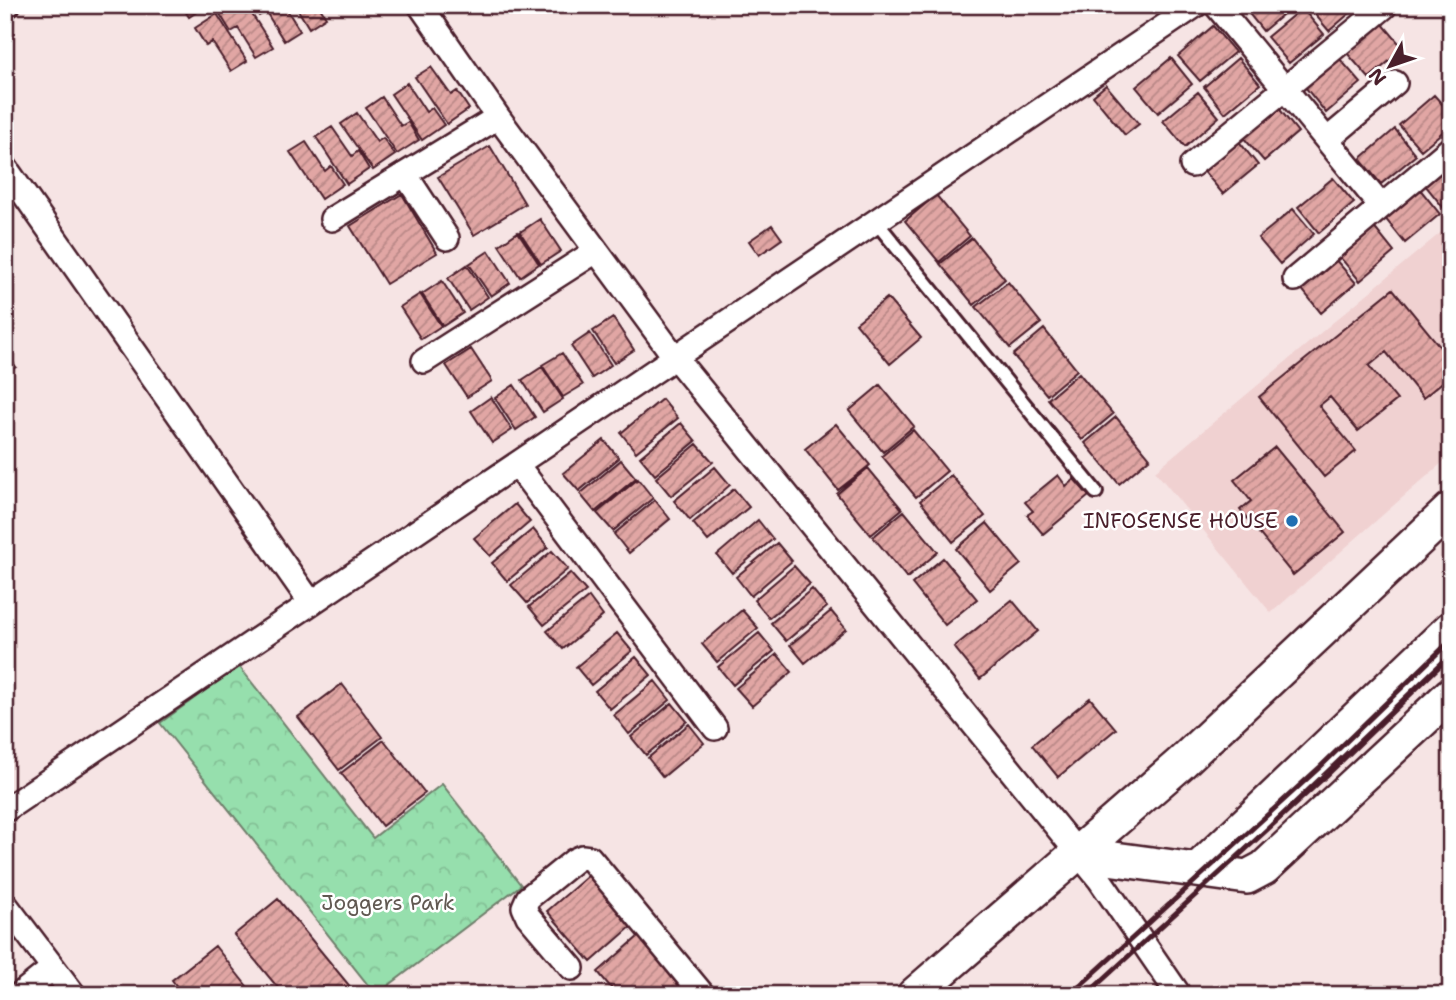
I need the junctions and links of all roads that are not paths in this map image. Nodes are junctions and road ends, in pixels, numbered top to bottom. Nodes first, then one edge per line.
1 (420, 5) edge
2 (1196, 5) edge
3 (1216, 5) edge
4 (1384, 7) edge
5 (1395, 83) dead end
6 (1285, 88) junction
7 (498, 117) junction
8 (1327, 140) junction
9 (1451, 148) edge
10 (1192, 165) dead end
11 (5, 167) edge
12 (405, 174) junction
13 (1381, 206) junction
14 (332, 219) dead end
15 (877, 223) junction
16 (447, 238) dead end
17 (596, 251) junction
18 (1295, 279) dead end
19 (674, 356) junction
20 (424, 361) dead end
21 (517, 466) junction
22 (1096, 492) dead end
23 (1451, 509) edge
24 (311, 603) junction
25 (1451, 628) edge
26 (1451, 694) edge
27 (715, 728) dead end
28 (5, 810) edge
29 (1078, 854) junction
30 (1197, 870) junction
31 (5, 904) edge
32 (53, 968) junction
33 (572, 968) dead end
34 (19, 995) edge
35 (74, 995) edge
36 (704, 995) edge
37 (914, 995) edge
38 (1179, 995) edge

1 - 7 street
2 - 15 street
3 - 6 street
4 - 6 street
5 - 8 street
6 - 8 street
6 - 10 street
7 - 12 street
7 - 17 street
8 - 13 street
9 - 13 street
11 - 24 street
12 - 14 street
12 - 16 street
13 - 18 street
15 - 19 street
15 - 22 lane
17 - 19 street
17 - 20 street
19 - 21 street
19 - 29 street
21 - 24 street
21 - 27 street
23 - 29 street
24 - 28 street
25 - 30 street
26 - 30 street
29 - 30 street
29 - 37 street
29 - 38 street
31 - 32 street
32 - 34 street
32 - 35 street
33 - 36 street

